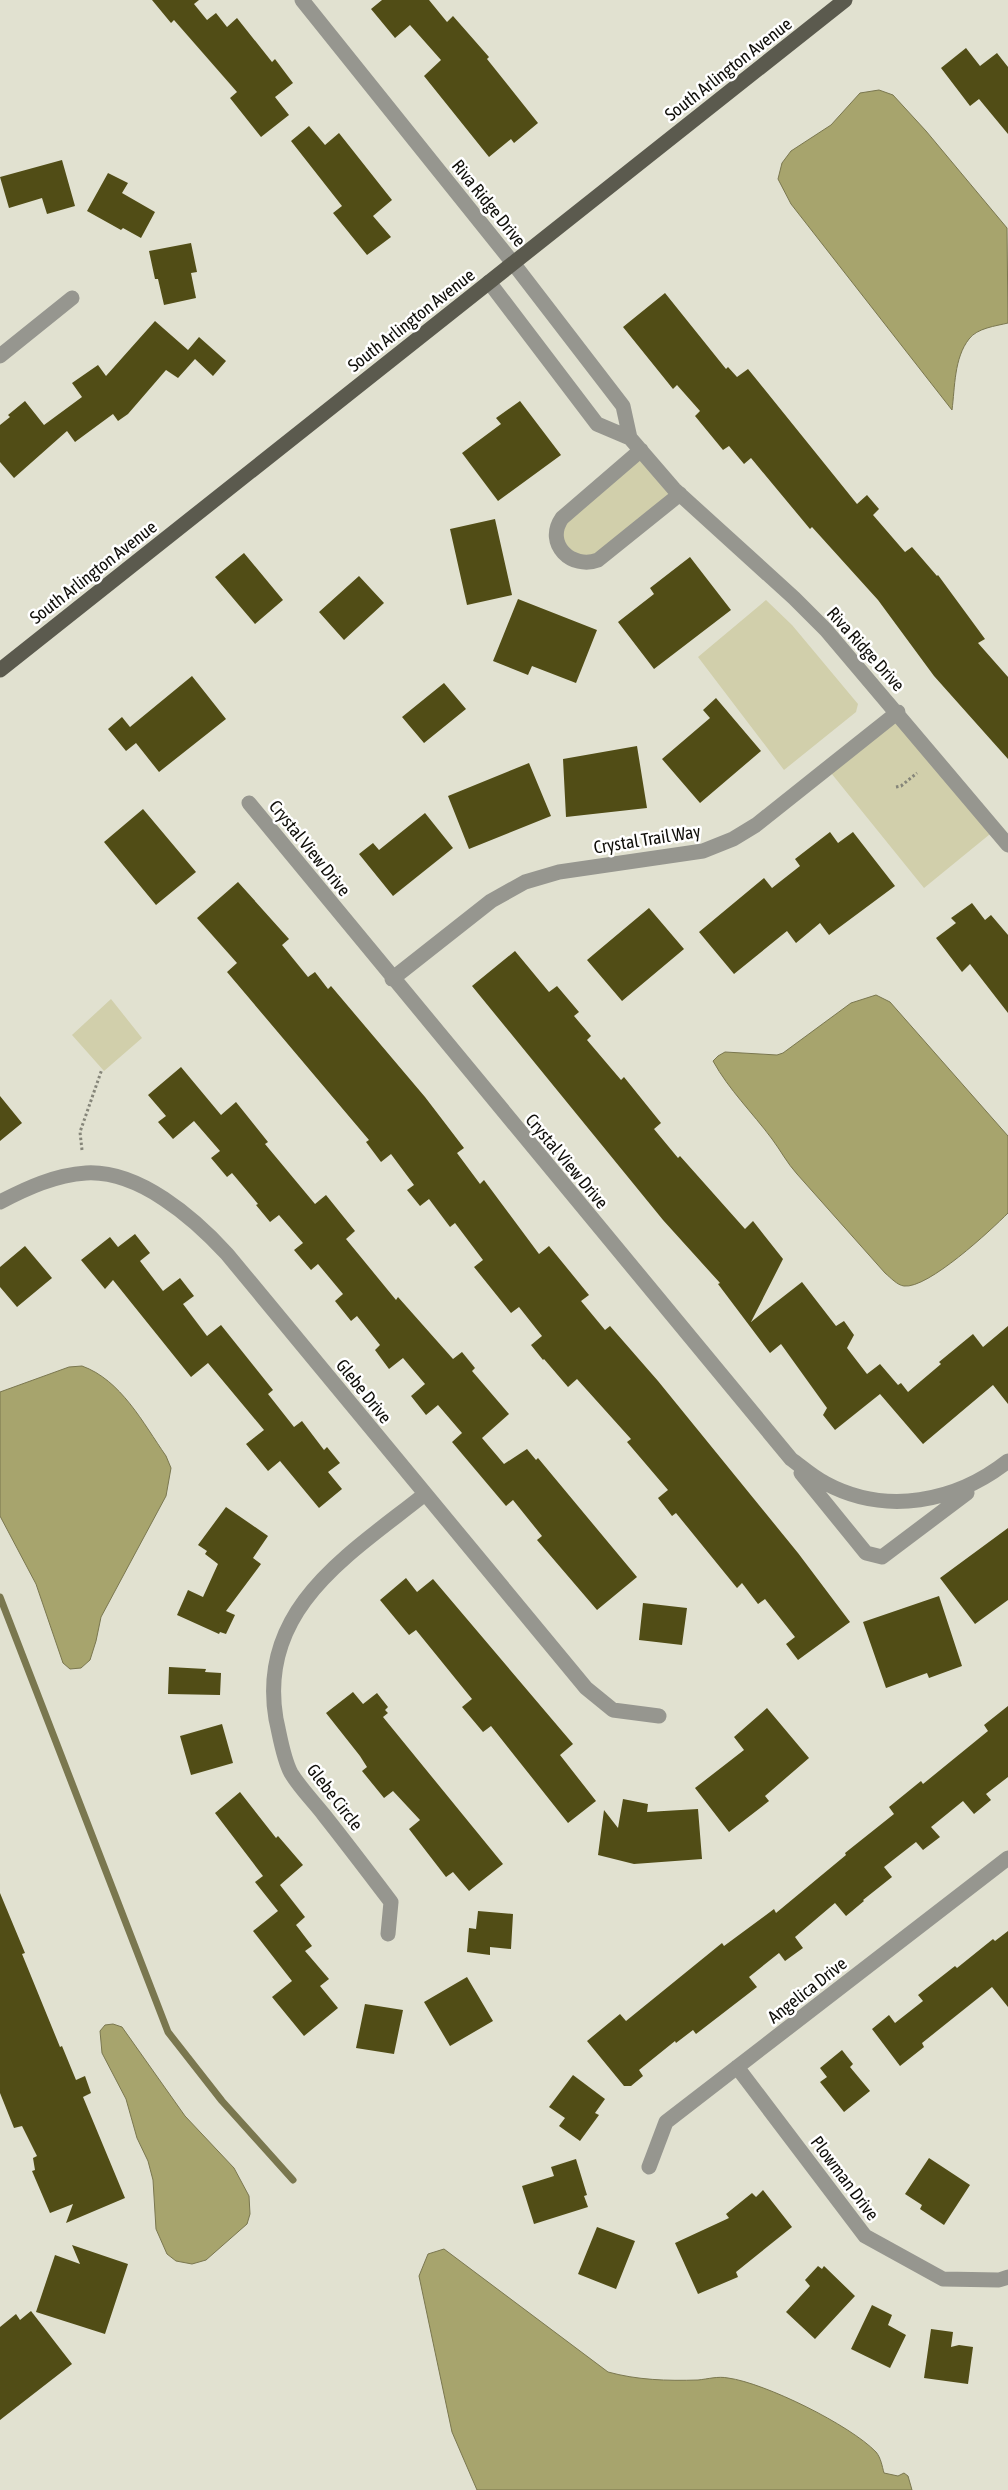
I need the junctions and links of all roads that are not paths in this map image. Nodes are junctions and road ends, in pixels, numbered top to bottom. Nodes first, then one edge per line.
1 (302, 0) edge
2 (845, 0) edge
3 (513, 263) junction
4 (489, 282) junction
5 (72, 298) dead end
6 (0, 356) edge
7 (630, 438) junction
8 (641, 450) junction
9 (680, 494) junction
10 (0, 670) edge
11 (898, 712) junction
12 (249, 803) dead end
13 (1008, 845) edge
14 (392, 979) junction
15 (0, 1202) edge
16 (779, 1446) junction
17 (1003, 1465) edge
18 (425, 1494) junction
19 (659, 1716) dead end
20 (1008, 1858) edge
21 (388, 1934) dead end
22 (737, 2067) junction
23 (649, 2167) dead end
24 (1008, 2277) edge

1 - 3 street, Riva Ridge Drive
2 - 3 main road, South Arlington Avenue
3 - 4 main road, South Arlington Avenue
3 - 7 street, Riva Ridge Drive
4 - 7 street, Riva Ridge Drive
4 - 10 main road, South Arlington Avenue
5 - 6 street
7 - 8 street, Riva Ridge Drive
8 - 9 street, Riva Ridge Drive
8 - 9 street
9 - 11 street, Riva Ridge Drive
11 - 13 street, Riva Ridge Drive
11 - 14 street, Crystal Trail Way
12 - 14 street, Crystal View Drive
14 - 16 street, Crystal View Drive
15 - 18 street, Glebe Drive
16 - 17 street, Crystal View Drive
16 - 17 street
18 - 19 street, Glebe Drive
18 - 21 street, Glebe Circle
20 - 22 street, Angelica Drive
22 - 23 street, Angelica Drive
22 - 24 street, Plowman Drive

